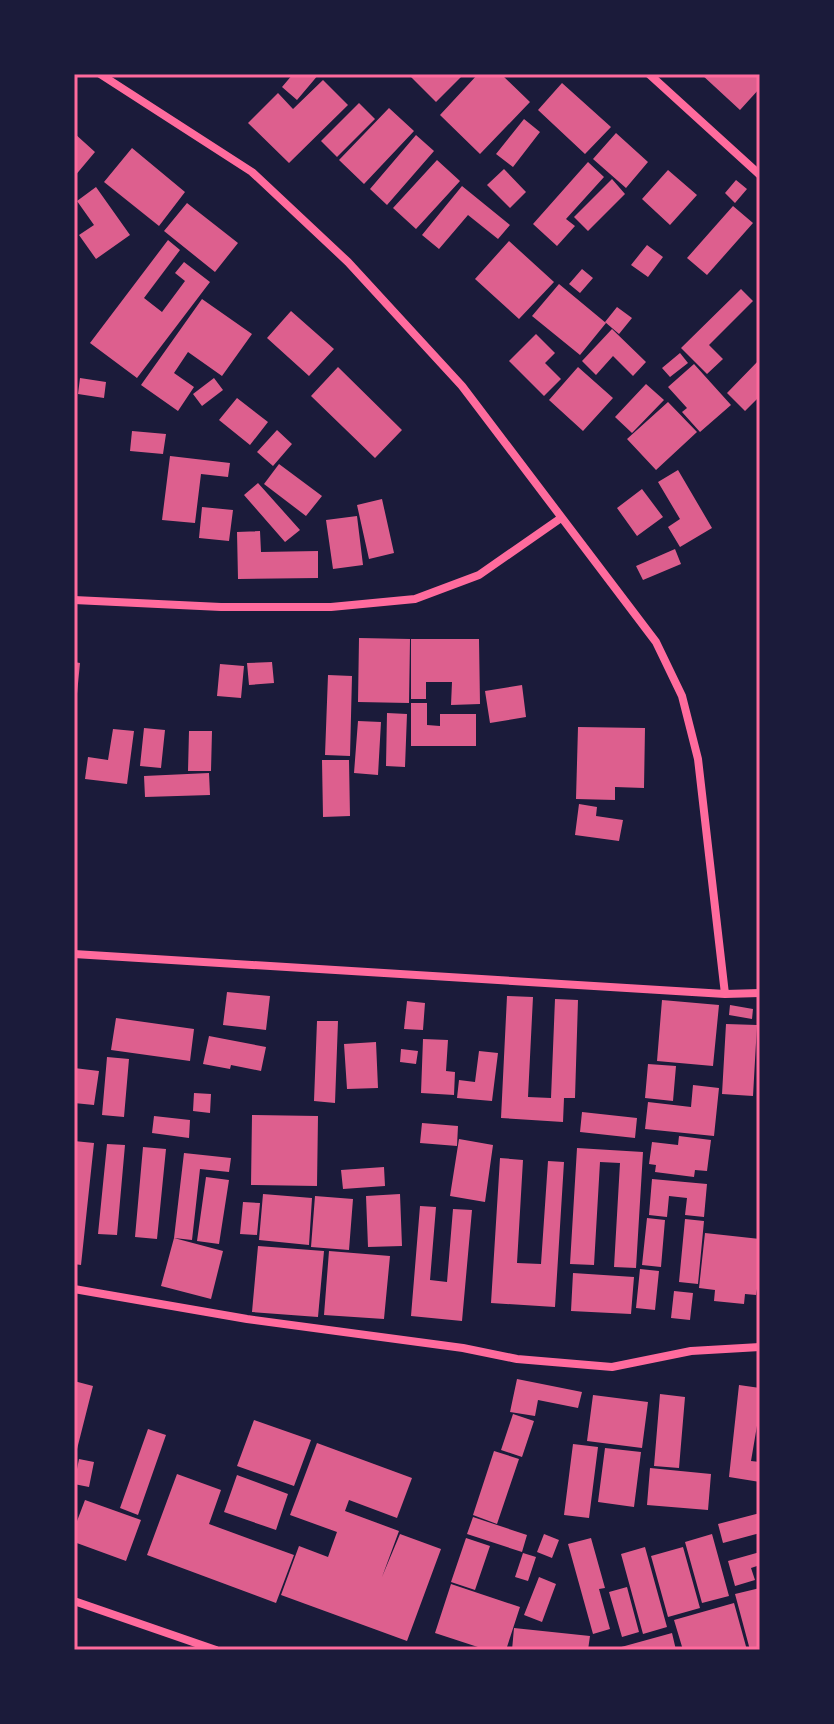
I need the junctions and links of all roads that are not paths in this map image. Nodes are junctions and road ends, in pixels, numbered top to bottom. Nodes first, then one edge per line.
1 (100, 74) edge
2 (649, 74) edge
3 (760, 175) edge
4 (561, 518) junction
5 (74, 600) edge
6 (74, 954) edge
7 (760, 993) edge
8 (725, 994) junction
9 (74, 1289) edge
10 (760, 1347) edge
11 (74, 1601) edge
12 (216, 1650) edge

1 - 4 street
2 - 3 street
4 - 5 street
4 - 8 street
6 - 8 street
7 - 8 street
9 - 10 street
11 - 12 street

